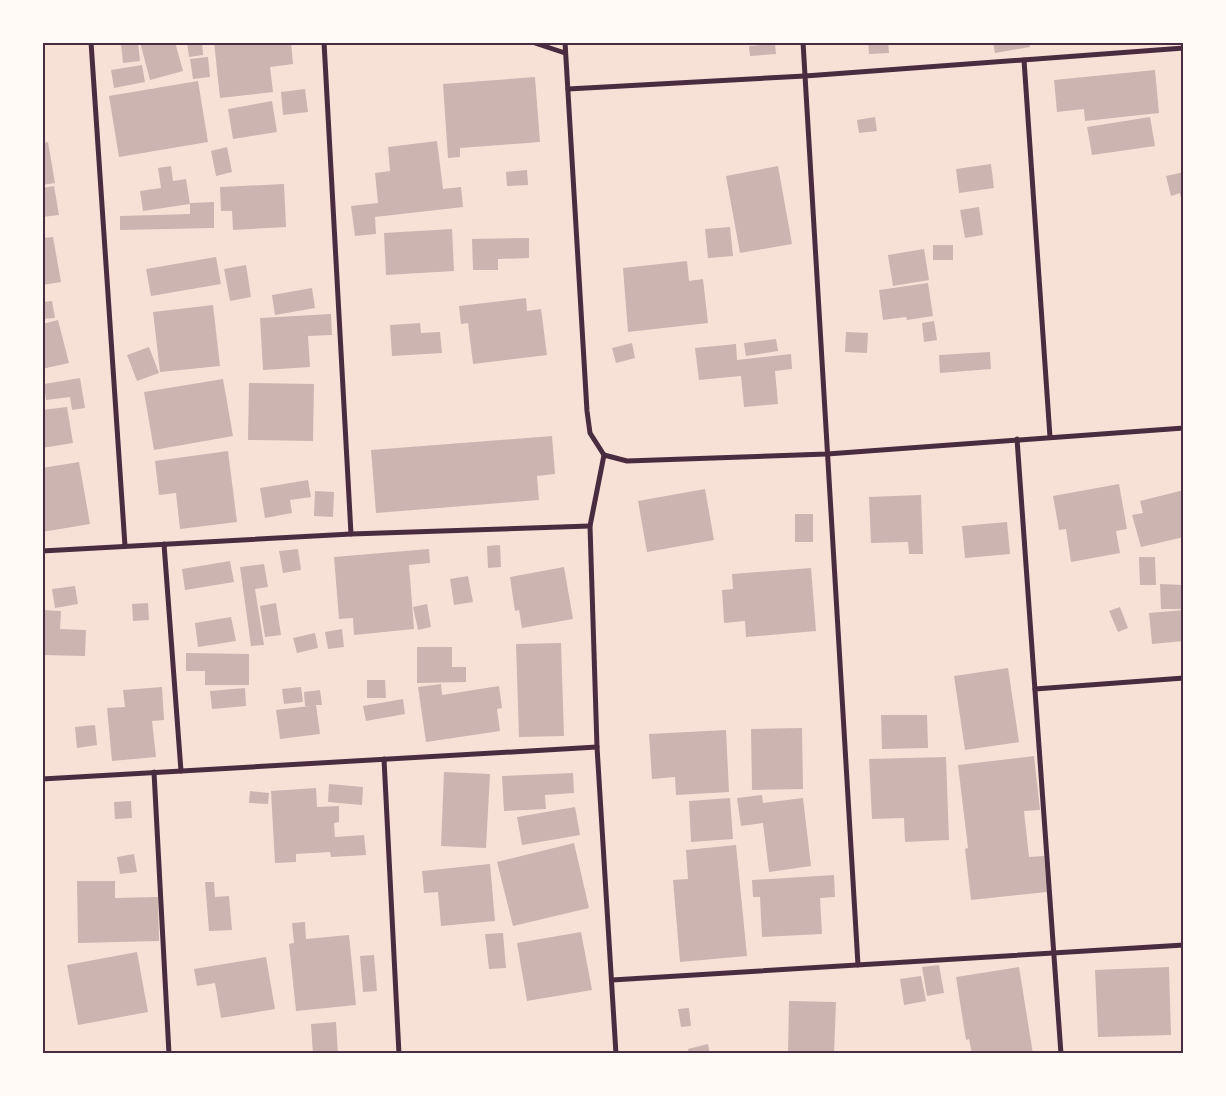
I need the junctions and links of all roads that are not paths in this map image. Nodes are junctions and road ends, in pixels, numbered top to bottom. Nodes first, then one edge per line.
1 (91, 42) edge
2 (324, 42) edge
3 (532, 42) edge
4 (565, 42) edge
5 (803, 42) edge
6 (1178, 42) edge
7 (1181, 49) edge
8 (566, 53) junction
9 (1024, 60) junction
10 (805, 76) junction
11 (568, 89) junction
12 (1184, 428) edge
13 (1050, 437) junction
14 (1017, 439) junction
15 (827, 454) junction
16 (604, 455) junction
17 (590, 526) junction
18 (351, 534) junction
19 (164, 544) junction
20 (125, 546) junction
21 (42, 551) edge
22 (1184, 678) edge
23 (1035, 689) junction
24 (597, 747) junction
25 (384, 759) junction
26 (181, 771) junction
27 (154, 772) junction
28 (42, 778) edge
29 (1184, 945) edge
30 (1054, 953) junction
31 (858, 965) junction
32 (612, 980) junction
33 (169, 1054) edge
34 (399, 1054) edge
35 (616, 1054) edge
36 (1061, 1054) edge

1 - 20 street
2 - 18 street
3 - 8 street
4 - 8 street
5 - 10 street
6 - 7 street
7 - 9 street
8 - 11 street
9 - 10 street
9 - 13 street
10 - 11 street
10 - 15 street
11 - 16 street
12 - 13 street
13 - 14 street
14 - 15 street
14 - 23 street
15 - 16 street
15 - 31 street
16 - 17 street
17 - 18 street
17 - 24 street
18 - 19 street
19 - 20 street
19 - 26 street
20 - 21 street
22 - 23 street
23 - 30 street
24 - 25 street
24 - 32 street
25 - 26 street
25 - 34 street
26 - 27 street
27 - 28 street
27 - 33 street
29 - 30 street
30 - 31 street
30 - 36 street
31 - 32 street
32 - 35 street

